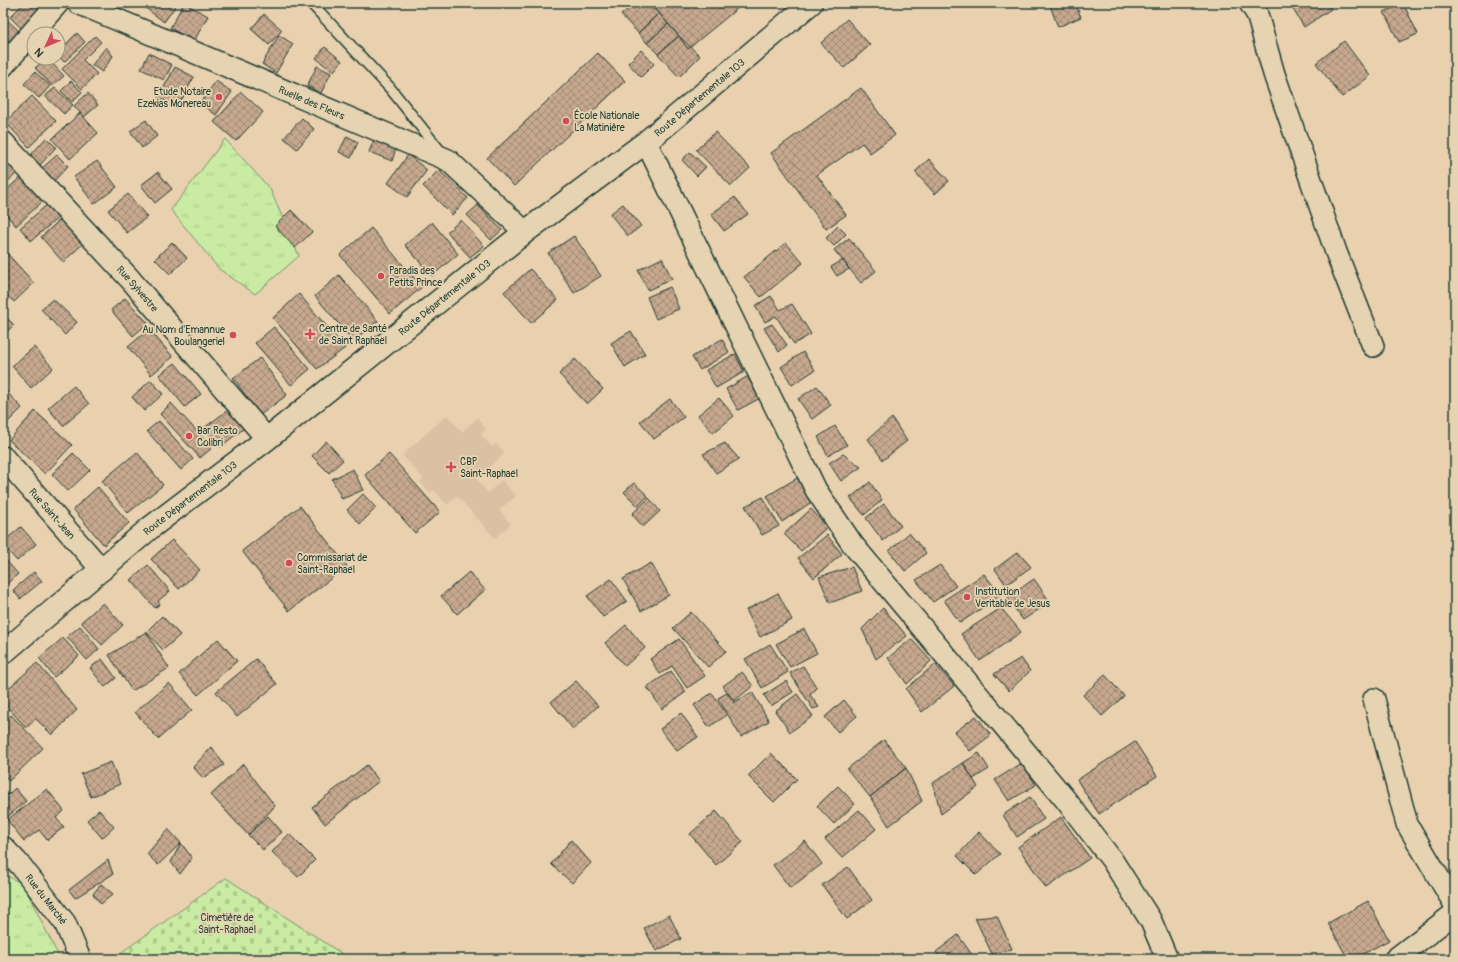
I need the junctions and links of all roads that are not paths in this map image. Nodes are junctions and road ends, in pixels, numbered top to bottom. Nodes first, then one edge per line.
1 (58, 3) edge
2 (78, 3) edge
3 (311, 3) edge
4 (811, 3) edge
5 (1250, 3) edge
6 (3, 66) edge
7 (3, 142) edge
8 (646, 142) junction
9 (448, 160) junction
10 (525, 232) junction
11 (1373, 346) dead end
12 (268, 439) junction
13 (3, 457) edge
14 (102, 570) junction
15 (3, 653) edge
16 (1374, 699) dead end
17 (3, 847) edge
18 (1455, 905) edge
19 (1455, 913) edge
20 (80, 959) edge
21 (1167, 959) edge
22 (1395, 959) edge

1 - 6 street
2 - 9 street, Ruelle des Fleurs
3 - 9 lane
4 - 8 main road, Route Départementale 103
5 - 11 street
7 - 12 street, Rue Sylvestre
8 - 10 main road, Route Départementale 103
8 - 21 street
9 - 10 street, Ruelle des Fleurs
10 - 12 main road, Route Départementale 103
12 - 14 main road, Route Départementale 103
13 - 14 street, Rue Saint-Jean
14 - 15 main road, Route Départementale 103
16 - 18 street
17 - 20 street, Rue du Marché
19 - 22 street

